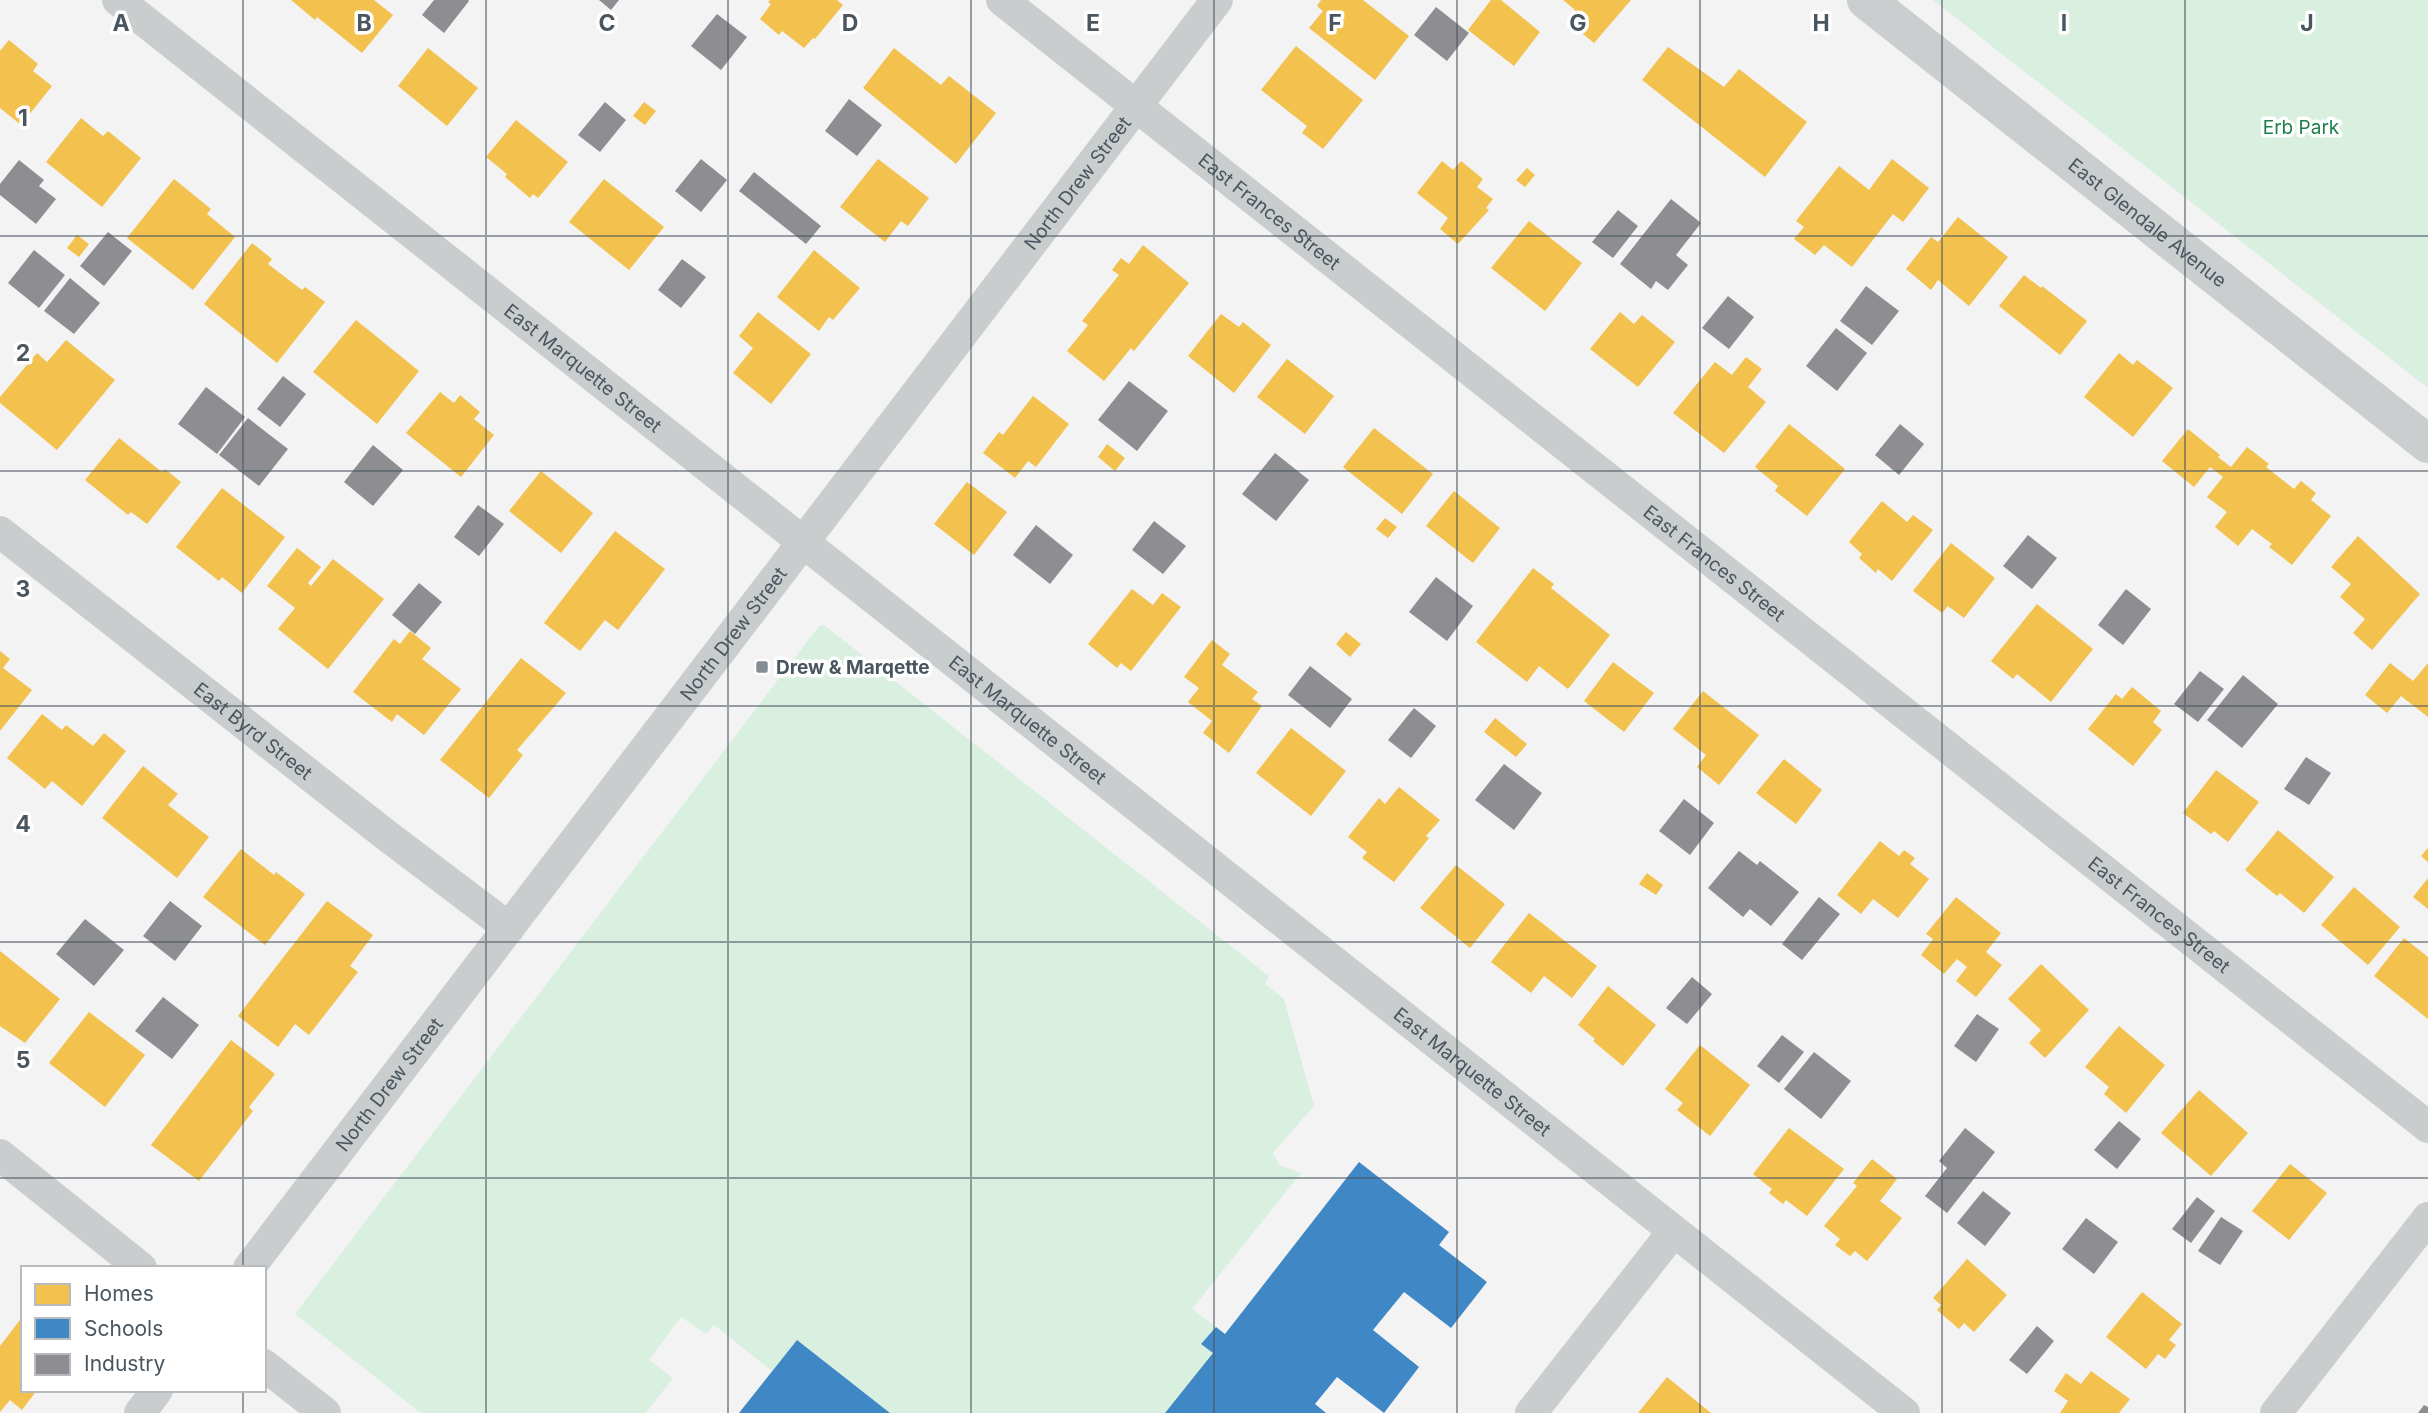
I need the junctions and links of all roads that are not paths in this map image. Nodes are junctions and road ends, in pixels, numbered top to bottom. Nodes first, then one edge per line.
1 (118, 0) edge
2 (1002, 0) edge
3 (1217, 0) edge
4 (1866, 0) edge
5 (1136, 106) junction
6 (2428, 444) edge
7 (0, 531) edge
8 (803, 541) junction
9 (509, 928) junction
10 (2428, 1127) edge
11 (0, 1155) edge
12 (2428, 1218) edge
13 (1673, 1232) junction
14 (139, 1266) edge
15 (251, 1266) edge
16 (266, 1367) edge
17 (156, 1392) edge
18 (140, 1413) edge
19 (325, 1413) edge
20 (1531, 1413) edge
21 (1904, 1413) edge
22 (2276, 1413) edge

1 - 8 street, East Marquette Street
2 - 5 street, East Frances Street
3 - 5 street, North Drew Street
4 - 6 street, East Glendale Avenue
5 - 8 street, North Drew Street
5 - 10 street, East Frances Street
7 - 9 street, East Byrd Street
8 - 9 street, North Drew Street
8 - 13 street, East Marquette Street
9 - 15 street, North Drew Street
11 - 14 street
12 - 22 street
13 - 20 street
13 - 21 street, East Marquette Street
16 - 19 street
17 - 18 street

